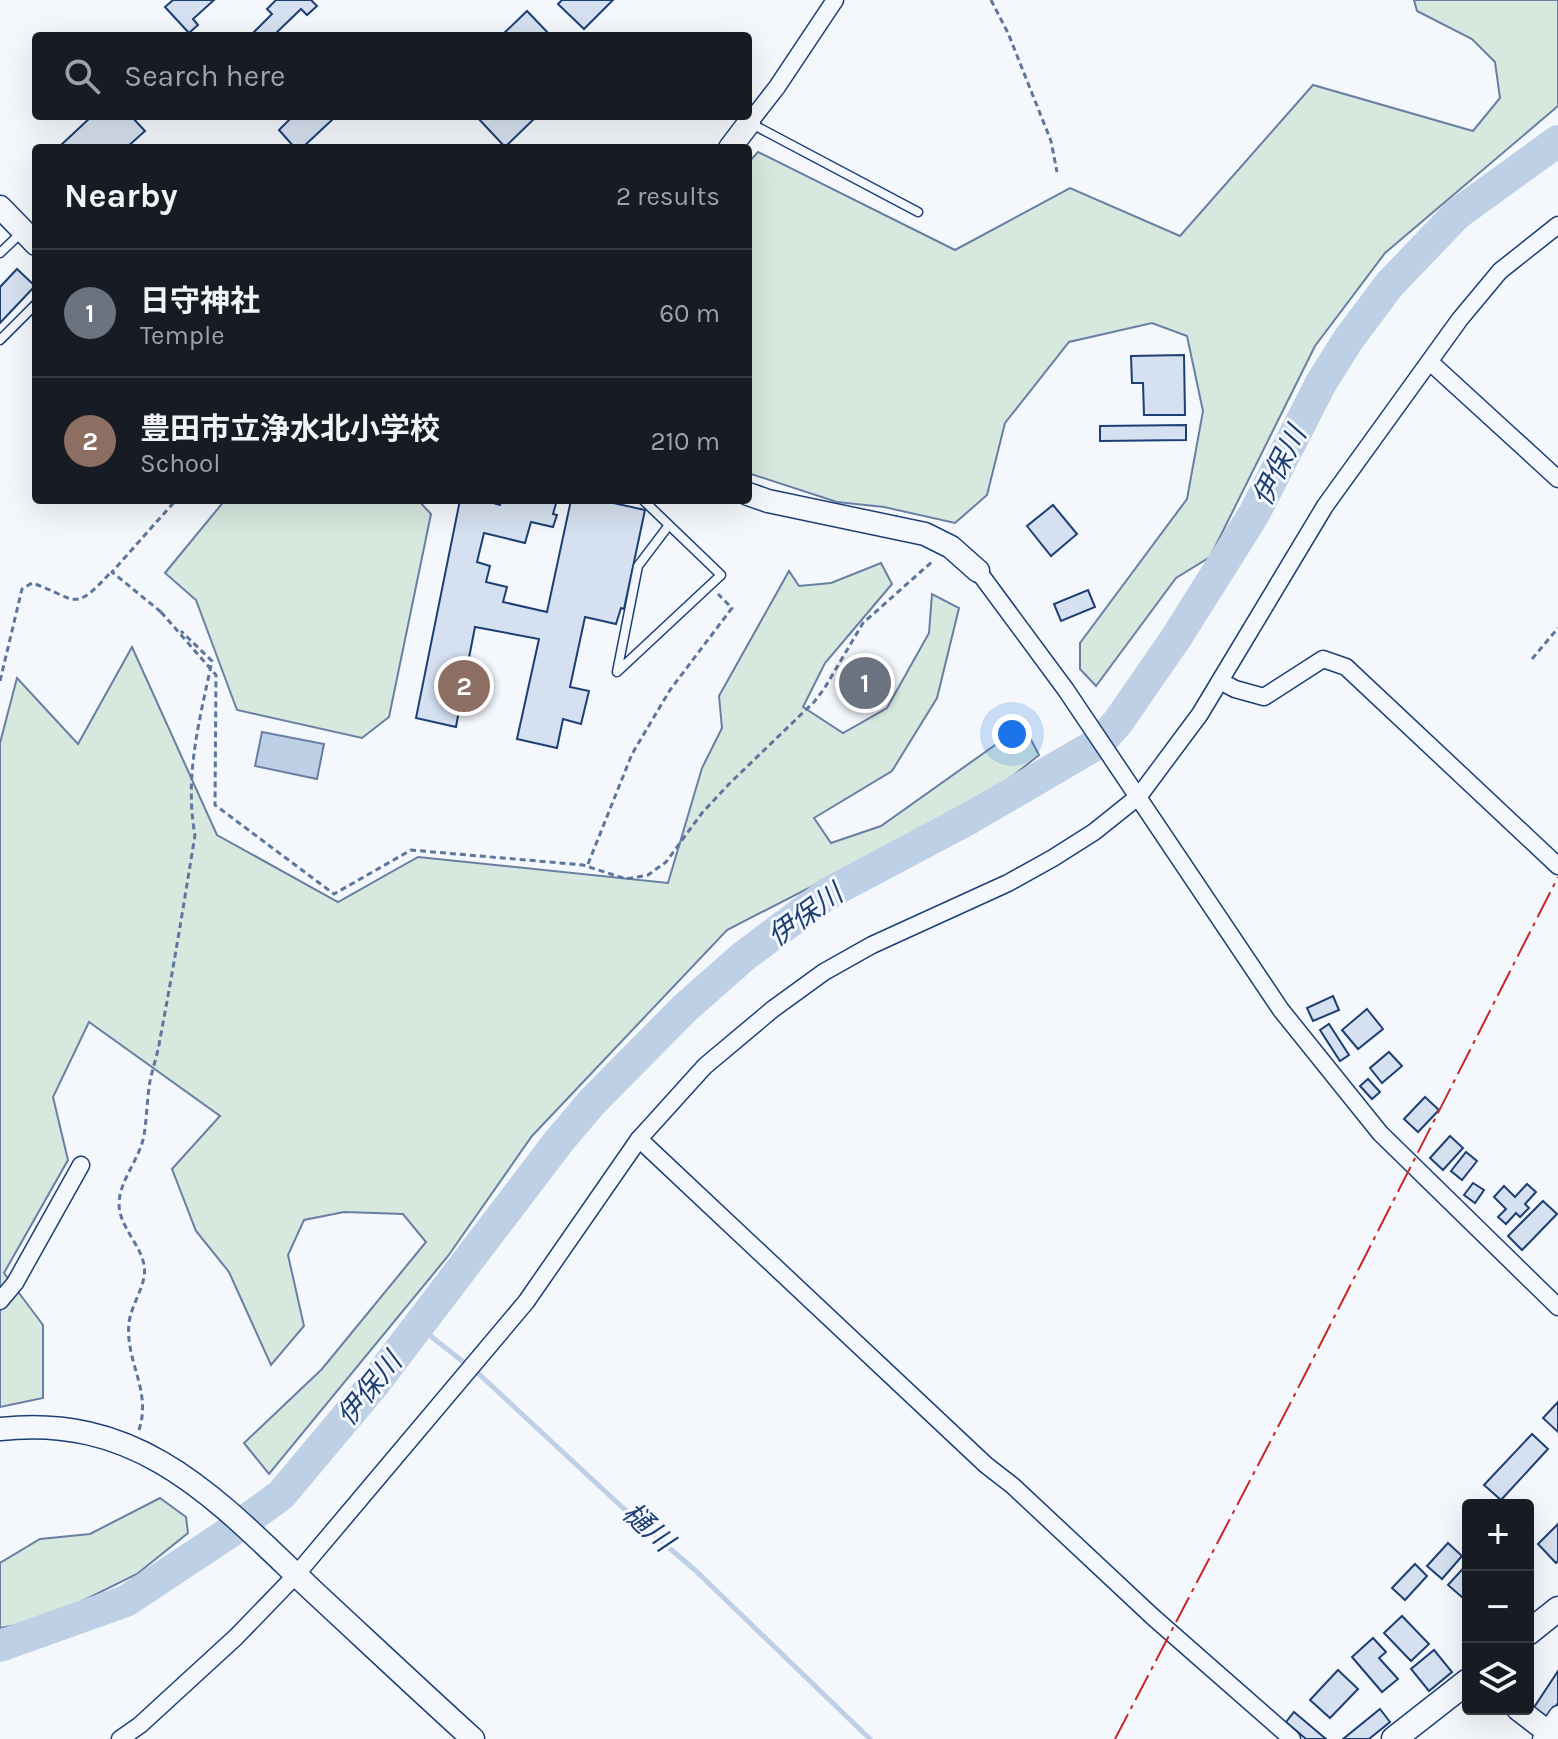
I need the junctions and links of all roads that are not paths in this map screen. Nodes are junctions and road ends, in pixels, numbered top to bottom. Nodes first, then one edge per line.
1 (835, 0) edge
2 (752, 119) edge
3 (751, 120) edge
4 (749, 123) junction
5 (733, 144) edge
6 (0, 207) edge
7 (918, 212) dead end
8 (1558, 225) edge
9 (29, 238) edge
10 (0, 253) edge
11 (32, 308) edge
12 (0, 340) edge
13 (1430, 362) junction
14 (1558, 479) edge
15 (752, 495) edge
16 (647, 504) edge
17 (669, 525) junction
18 (978, 571) joint
19 (1220, 681) junction
20 (1134, 789) junction
21 (1558, 866) edge
22 (639, 1139) junction
23 (81, 1165) dead end
24 (0, 1301) edge
25 (1558, 1307) edge
26 (0, 1429) edge
27 (291, 1569) junction
28 (1558, 1609) edge
29 (1534, 1628) edge
30 (1462, 1686) edge
31 (1527, 1715) edge
32 (1550, 1731) edge
33 (120, 1739) edge
34 (473, 1739) edge
35 (1292, 1739) edge
36 (1394, 1739) edge

1 - 2 street
3 - 4 street
4 - 5 street
4 - 7 lane
6 - 9 street
8 - 13 street
9 - 10 lane
11 - 12 lane
13 - 14 street
13 - 19 street
15 - 18 street
16 - 17 lane
17 - 17 lane
18 - 20 street
19 - 20 street
19 - 21 street
20 - 22 street
20 - 25 street
22 - 27 street
22 - 35 street
23 - 24 street
26 - 27 street
27 - 33 street
27 - 34 street
28 - 29 main road
30 - 36 main road
31 - 32 street

